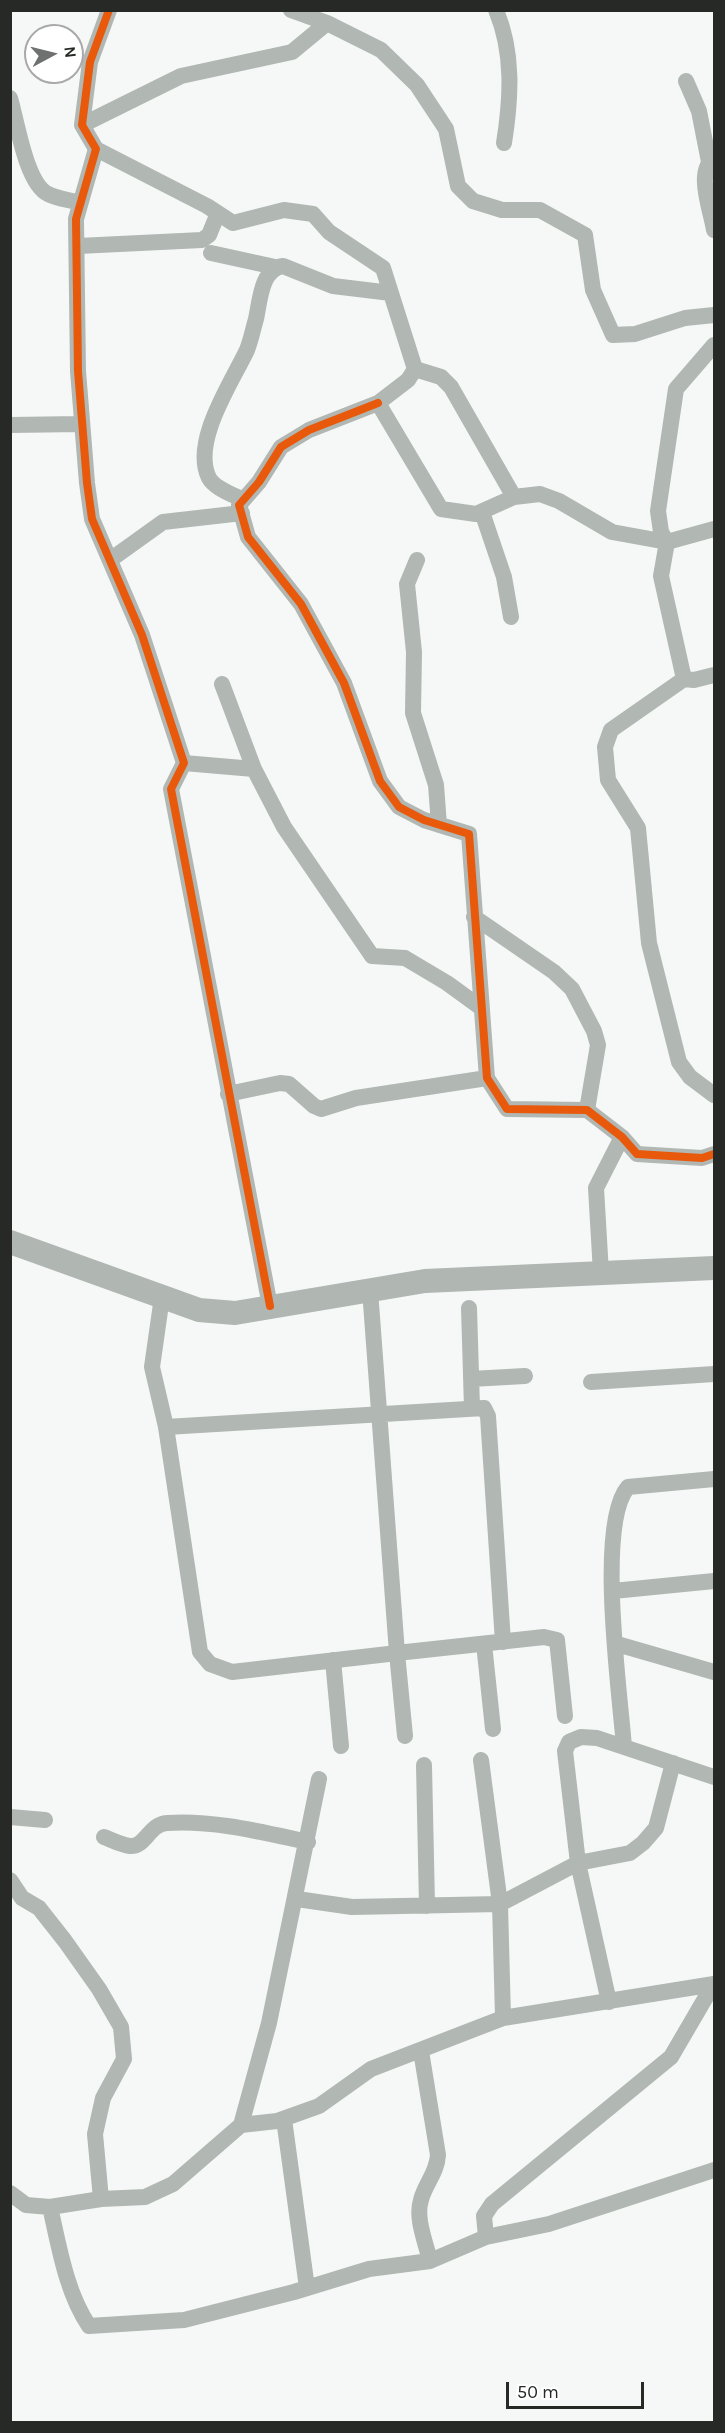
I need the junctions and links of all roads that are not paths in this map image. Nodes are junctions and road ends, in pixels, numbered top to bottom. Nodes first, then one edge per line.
1 (109, 10) edge
2 (291, 10) edge
3 (496, 10) edge
4 (327, 23) junction
5 (686, 81) dead end
6 (10, 98) edge
7 (82, 125) junction
8 (504, 143) dead end
9 (96, 149) junction
10 (712, 160) edge
11 (80, 203) junction
12 (218, 213) junction
13 (714, 220) edge
14 (78, 246) junction
15 (210, 253) dead end
16 (275, 267) junction
17 (391, 293) junction
18 (714, 315) edge
19 (714, 345) edge
20 (415, 369) junction
21 (378, 403) junction
22 (81, 424) junction
23 (10, 425) edge
24 (514, 497) junction
25 (242, 507) junction
26 (482, 512) junction
27 (714, 529) edge
28 (667, 542) junction
29 (110, 560) junction
30 (417, 560) dead end
31 (510, 617) dead end
32 (714, 675) edge
33 (684, 678) junction
34 (222, 684) dead end
35 (184, 763) junction
36 (254, 769) junction
37 (439, 825) junction
38 (474, 917) junction
39 (480, 1007) junction
40 (487, 1078) junction
41 (228, 1094) junction
42 (714, 1095) edge
43 (587, 1110) junction
44 (622, 1137) junction
45 (714, 1154) edge
46 (10, 1242) edge
47 (714, 1268) edge
48 (601, 1273) junction
49 (370, 1290) junction
50 (162, 1296) junction
51 (270, 1306) junction
52 (469, 1308) dead end
53 (714, 1374) edge
54 (525, 1376) dead end
55 (471, 1379) junction
56 (591, 1382) dead end
57 (472, 1408) junction
58 (380, 1413) junction
59 (166, 1427) junction
60 (714, 1479) edge
61 (714, 1581) edge
62 (613, 1591) junction
63 (503, 1642) junction
64 (484, 1644) junction
65 (617, 1644) junction
66 (397, 1653) junction
67 (333, 1660) junction
68 (714, 1672) edge
69 (565, 1716) dead end
70 (493, 1729) dead end
71 (405, 1736) dead end
72 (341, 1746) dead end
73 (624, 1747) junction
74 (481, 1760) dead end
75 (673, 1763) junction
76 (423, 1765) dead end
77 (714, 1777) edge
78 (320, 1779) dead end
79 (10, 1817) edge
80 (45, 1820) dead end
81 (104, 1837) dead end
82 (308, 1842) junction
83 (578, 1863) junction
84 (10, 1880) edge
85 (297, 1899) junction
86 (16, 1902) edge
87 (500, 1904) junction
88 (427, 1906) junction
89 (713, 1984) edge
90 (609, 2002) junction
91 (503, 2018) junction
92 (422, 2051) junction
93 (284, 2119) junction
94 (241, 2125) junction
95 (714, 2170) edge
96 (101, 2199) junction
97 (14, 2200) edge
98 (50, 2207) junction
99 (486, 2237) junction
100 (430, 2261) junction
101 (308, 2288) junction

1 - 7 street
2 - 4 street
3 - 8 street
4 - 7 street
4 - 18 street
5 - 10 street
6 - 11 street
7 - 9 street
9 - 11 street
9 - 12 street
10 - 13 street
11 - 14 street
12 - 14 street
12 - 17 street
14 - 22 street
15 - 16 street
16 - 17 street
16 - 25 street
17 - 20 street
19 - 28 street
20 - 21 street
20 - 24 street
21 - 25 street
21 - 26 street
22 - 23 street
22 - 29 street
24 - 26 street
24 - 28 street
25 - 29 street
25 - 37 street
26 - 31 street
27 - 28 street
28 - 33 street
29 - 35 street
30 - 37 street
32 - 33 street
33 - 42 street
34 - 36 street
35 - 36 street
35 - 41 street
36 - 39 street
37 - 38 street
38 - 39 street
38 - 43 street
39 - 40 street
40 - 41 street
40 - 43 street
41 - 51 street
43 - 44 street
44 - 45 street
44 - 48 street
46 - 50 street
47 - 48 street
48 - 49 street
49 - 51 street
49 - 58 street
50 - 51 street
50 - 59 street
52 - 55 street
53 - 56 street
54 - 55 street
55 - 57 street
57 - 58 street
57 - 63 street
58 - 59 street
58 - 66 street
59 - 67 street
60 - 62 street
61 - 62 street
62 - 65 street
63 - 64 street
63 - 69 street
64 - 66 street
64 - 70 street
65 - 68 street
65 - 73 street
66 - 67 street
66 - 71 street
67 - 72 street
73 - 75 street
73 - 83 street
74 - 87 street
75 - 77 street
75 - 83 street
76 - 88 street
78 - 82 street
79 - 80 street
81 - 82 street
82 - 85 street
83 - 87 street
83 - 90 street
84 - 86 street
85 - 88 street
85 - 94 street
86 - 96 street
87 - 88 street
87 - 91 street
89 - 90 street
89 - 99 street
90 - 91 street
91 - 92 street
92 - 93 street
92 - 100 street
93 - 94 street
93 - 101 street
94 - 96 street
95 - 99 street
96 - 98 street
97 - 98 street
98 - 101 street
99 - 100 street
100 - 101 street

